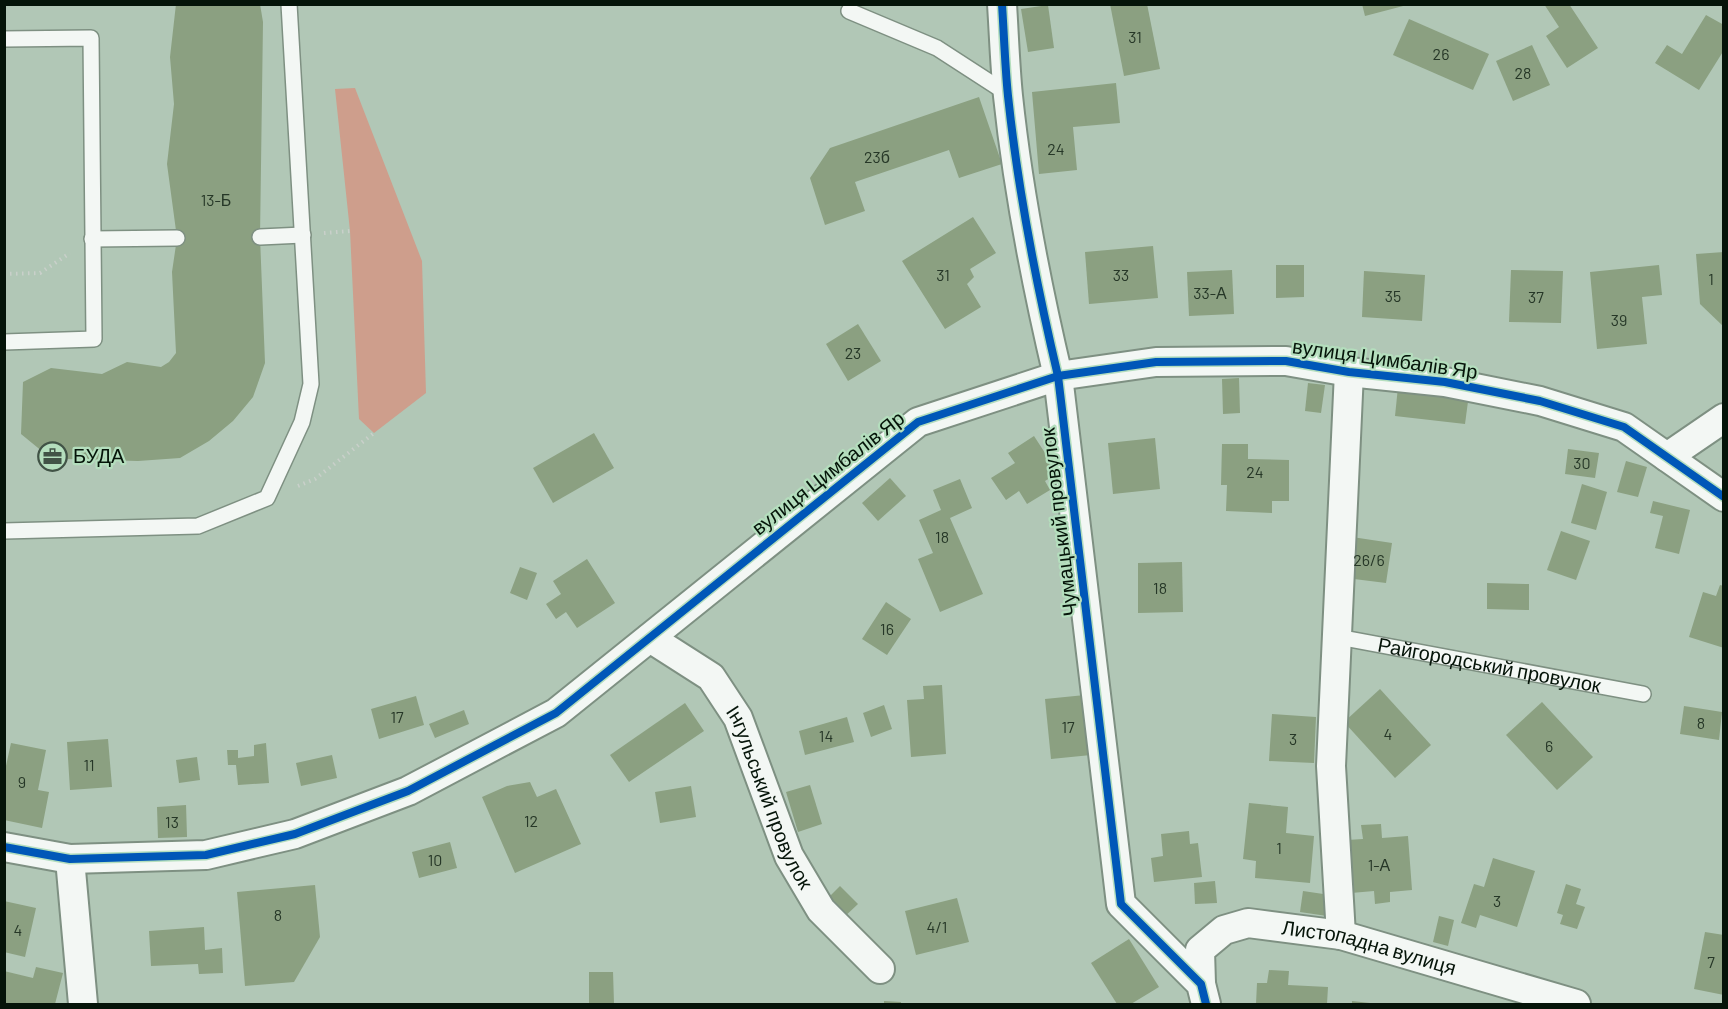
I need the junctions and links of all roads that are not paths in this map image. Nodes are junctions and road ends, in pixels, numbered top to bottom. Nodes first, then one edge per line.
1 (289, 4) edge
2 (1002, 4) edge
3 (849, 11) dead end
4 (4, 39) edge
5 (1008, 94) junction
6 (303, 235) junction
7 (260, 237) dead end
8 (177, 238) dead end
9 (92, 239) junction
10 (4, 342) edge
11 (1349, 372) junction
12 (1058, 376) junction
13 (1724, 418) edge
14 (1667, 457) junction
15 (1724, 497) edge
16 (4, 531) edge
17 (1338, 637) junction
18 (650, 638) junction
19 (1643, 694) dead end
20 (4, 847) edge
21 (70, 859) junction
22 (1341, 935) junction
23 (880, 969) dead end
24 (1203, 994) edge
25 (83, 1005) edge
26 (1576, 1005) edge

1 - 6 lane
2 - 5 street, Чумацький провулок
3 - 5 lane
4 - 9 lane
5 - 12 street, Чумацький провулок
6 - 7 lane
6 - 16 lane
8 - 9 lane
9 - 10 lane
11 - 12 street, вулиця Цимбалів Яр
11 - 14 street, вулиця Цимбалів Яр
11 - 17 street
12 - 18 street, вулиця Цимбалів Яр
12 - 24 street, Чумацький провулок
13 - 14 street
14 - 15 street, вулиця Цимбалів Яр
17 - 19 lane, Райгородський провулок
17 - 22 street
18 - 21 street, вулиця Цимбалів Яр
18 - 23 street, Інгульський провулок
20 - 21 street, вулиця Цимбалів Яр
21 - 25 street
22 - 24 street, Листопадна вулиця
22 - 26 street, Листопадна вулиця

